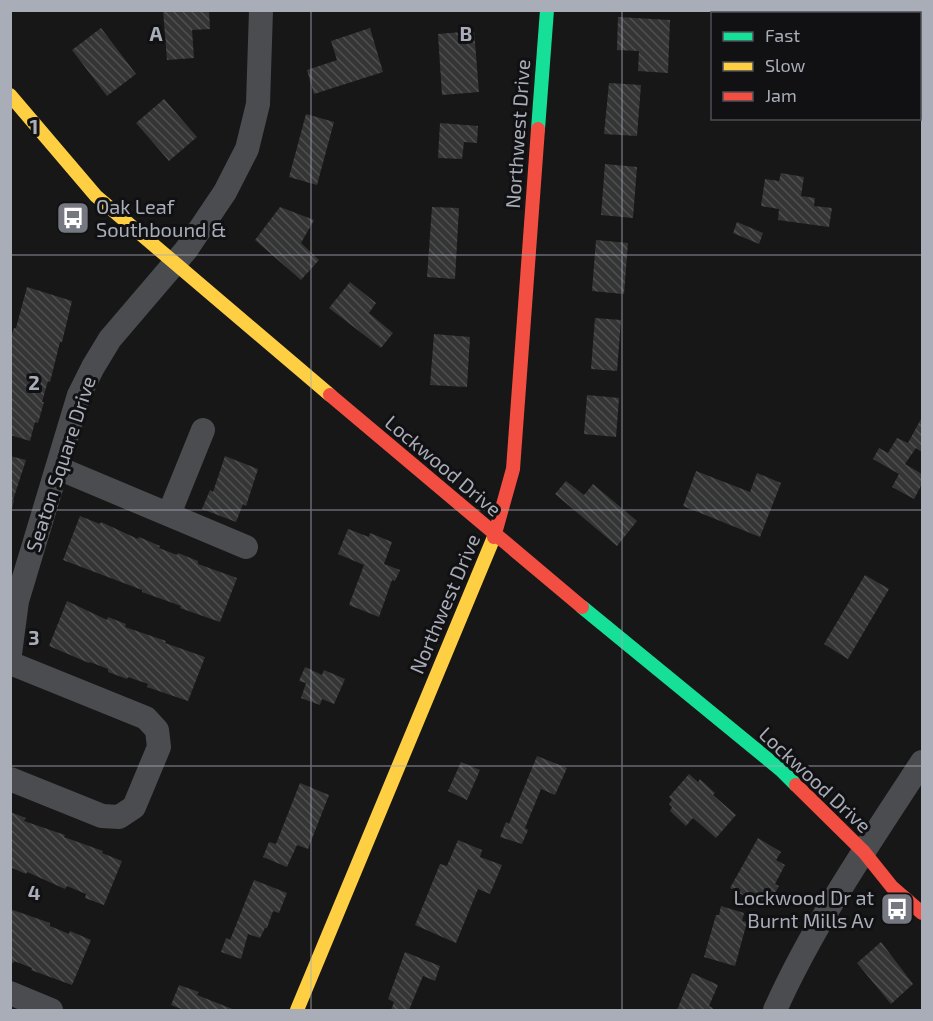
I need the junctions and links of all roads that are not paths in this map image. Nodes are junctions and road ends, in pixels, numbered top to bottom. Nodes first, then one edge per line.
1 (261, 10) edge
2 (547, 10) edge
3 (10, 95) edge
4 (23, 111) junction
5 (10, 121) edge
6 (175, 266) junction
7 (203, 430) dead end
8 (58, 468) junction
9 (169, 514) junction
10 (495, 535) junction
11 (246, 547) dead end
12 (10, 654) edge
13 (10, 663) edge
14 (922, 762) edge
15 (10, 779) edge
16 (864, 852) junction
17 (894, 869) dead end
18 (922, 913) edge
19 (10, 993) edge
20 (51, 1011) edge
21 (297, 1011) edge
22 (775, 1011) edge

1 - 6 street, Seaton Square Drive
2 - 10 street, Northwest Drive
3 - 4 street, Lockwood Drive
4 - 5 street
4 - 6 street, Lockwood Drive
6 - 8 street, Seaton Square Drive
6 - 10 street, Lockwood Drive
7 - 9 street
8 - 9 street
8 - 12 street, Seaton Square Drive
9 - 11 street
10 - 16 street, Lockwood Drive
10 - 21 street, Northwest Drive
13 - 15 street
14 - 16 street
16 - 17 street, Lockwood Drive
16 - 18 street, Lockwood Drive
16 - 22 street
19 - 20 street

